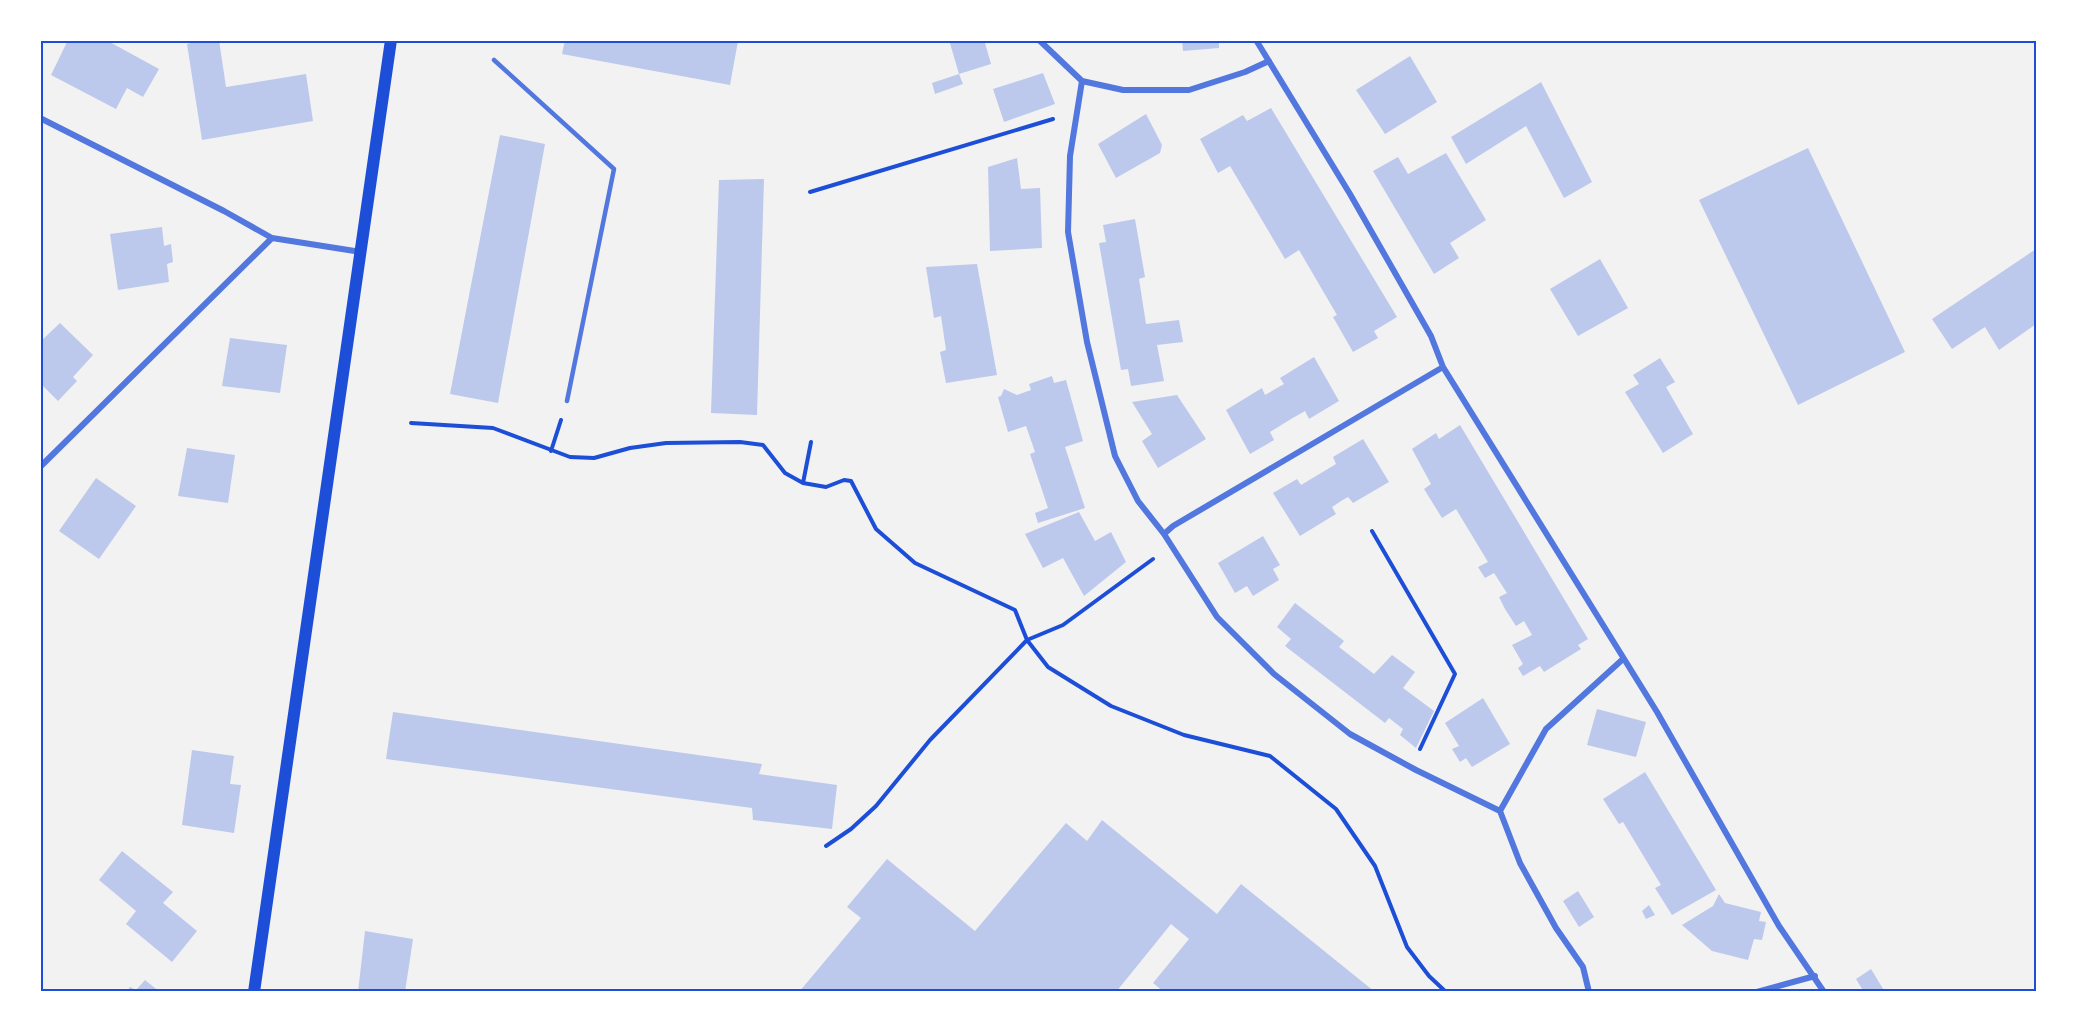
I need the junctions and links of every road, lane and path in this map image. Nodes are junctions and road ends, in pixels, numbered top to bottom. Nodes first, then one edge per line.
1 (391, 40) edge
2 (1039, 40) edge
3 (1256, 40) edge
4 (494, 60) dead end
5 (1269, 61) junction
6 (1082, 81) junction
7 (1077, 111) junction
8 (40, 118) edge
9 (810, 192) dead end
10 (272, 238) junction
11 (362, 252) junction
12 (1443, 367) junction
13 (567, 401) joint
14 (411, 423) dead end
15 (811, 442) dead end
16 (551, 451) junction
17 (40, 467) edge
18 (803, 483) junction
19 (1372, 531) dead end
20 (1164, 534) junction
21 (1027, 640) junction
22 (1623, 659) junction
23 (1411, 768) junction
24 (1500, 811) junction
25 (826, 846) dead end
26 (1815, 976) junction
27 (254, 992) edge
28 (1446, 992) edge
29 (1589, 992) edge
30 (1757, 992) edge
31 (1824, 992) edge

1 - 11 main road
2 - 6 street
3 - 5 street
4 - 13 lane
5 - 6 street
5 - 12 street
6 - 7 street
7 - 9 path
7 - 20 street
8 - 10 street
10 - 11 street
10 - 17 street
11 - 27 main road
12 - 20 street
12 - 22 street
13 - 16 path
14 - 16 path
15 - 18 path
16 - 18 path
18 - 21 path
19 - 23 path
20 - 21 path
20 - 23 street
21 - 25 path
21 - 28 path
22 - 24 street
22 - 26 street
23 - 24 street
24 - 29 street
26 - 30 street
26 - 31 street

